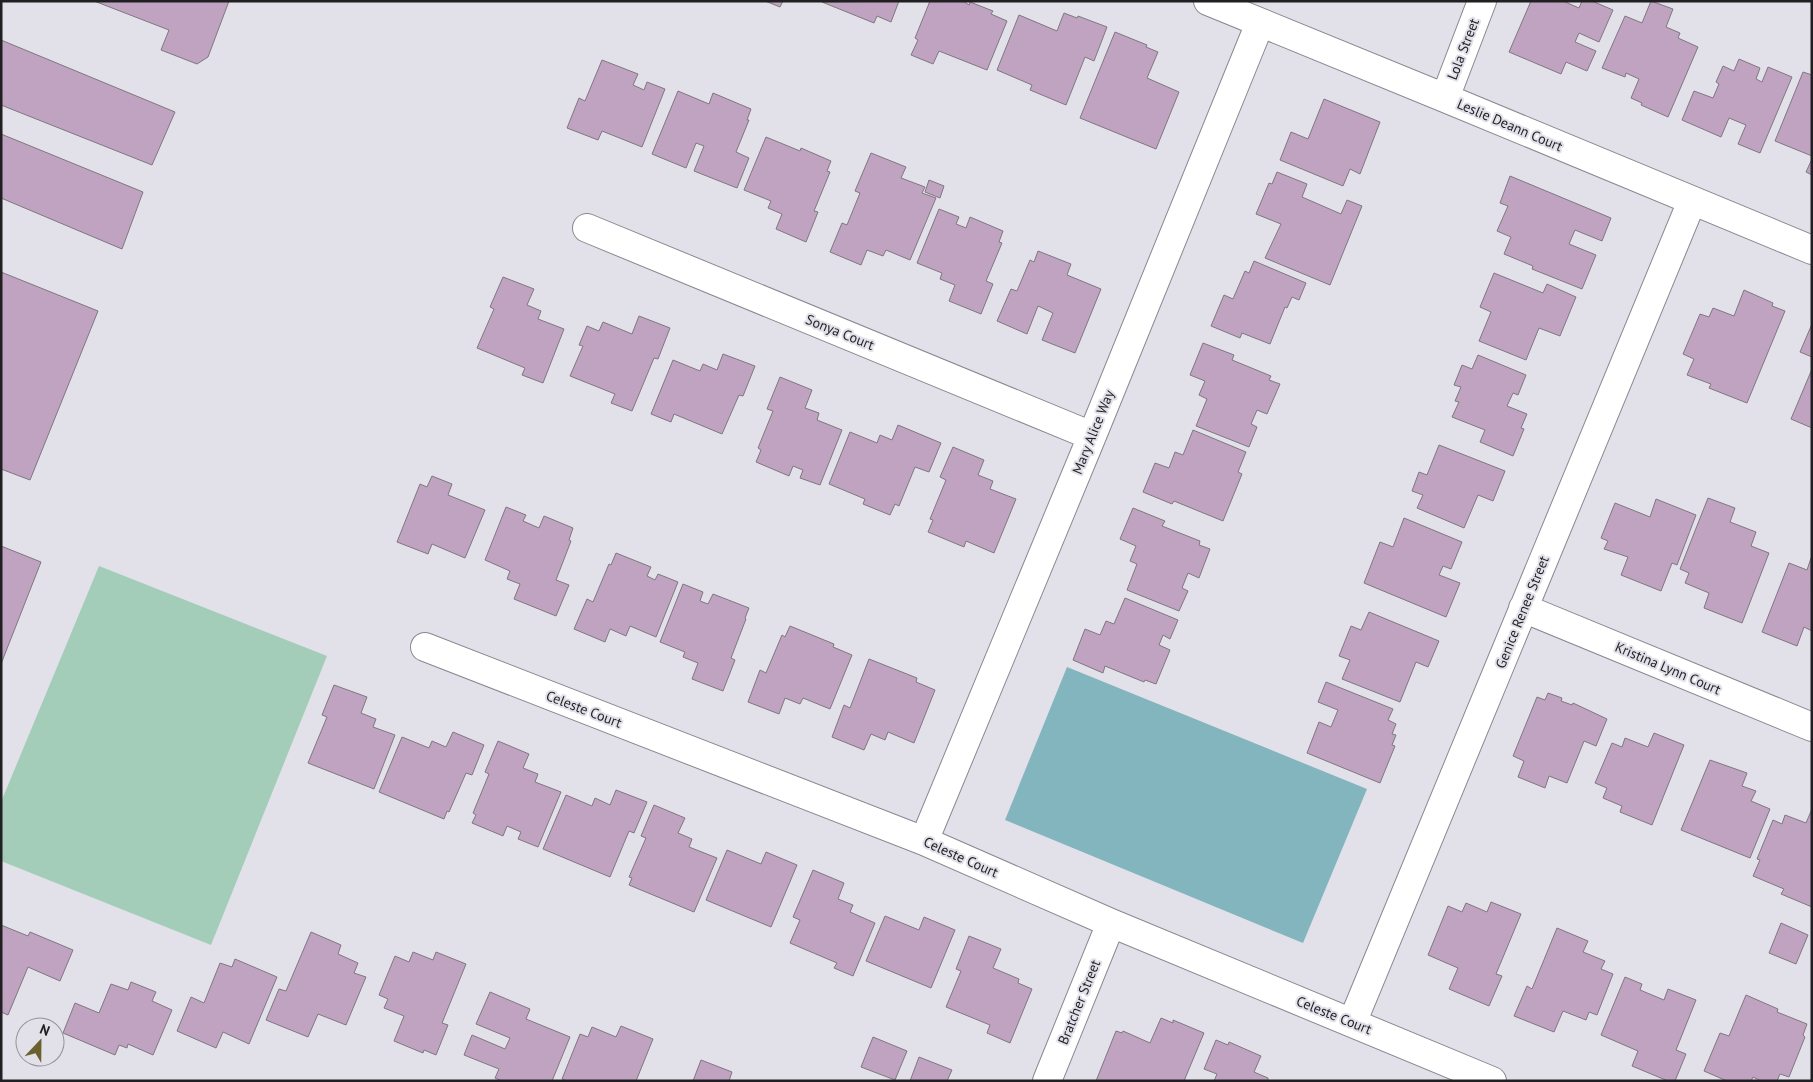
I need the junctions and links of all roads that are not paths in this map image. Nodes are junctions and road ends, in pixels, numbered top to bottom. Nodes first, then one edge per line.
1 (1208, 1) edge
2 (1482, 1) edge
3 (1260, 23) junction
4 (1445, 98) junction
5 (1692, 201) junction
6 (587, 228) dead end
7 (1812, 250) edge
8 (1092, 436) junction
9 (1523, 608) junction
10 (425, 647) dead end
11 (1812, 727) edge
12 (924, 841) junction
13 (1111, 923) junction
14 (1352, 1023) junction
15 (1048, 1081) edge
16 (1492, 1081) edge

1 - 3 street, Leslie Deann Court
2 - 4 street, Lola Street
3 - 4 street, Leslie Deann Court
3 - 8 street, Mary Alice Way
4 - 5 street, Leslie Deann Court
5 - 7 street, Leslie Deann Court
5 - 9 street, Genice Renee Street
6 - 8 street, Sonya Court
8 - 12 street, Mary Alice Way
9 - 11 street, Kristina Lynn Court
9 - 14 street, Genice Renee Street
10 - 12 street, Celeste Court
12 - 13 street, Celeste Court
13 - 14 street, Celeste Court
13 - 15 street, Bratcher Street
14 - 16 street, Celeste Court

